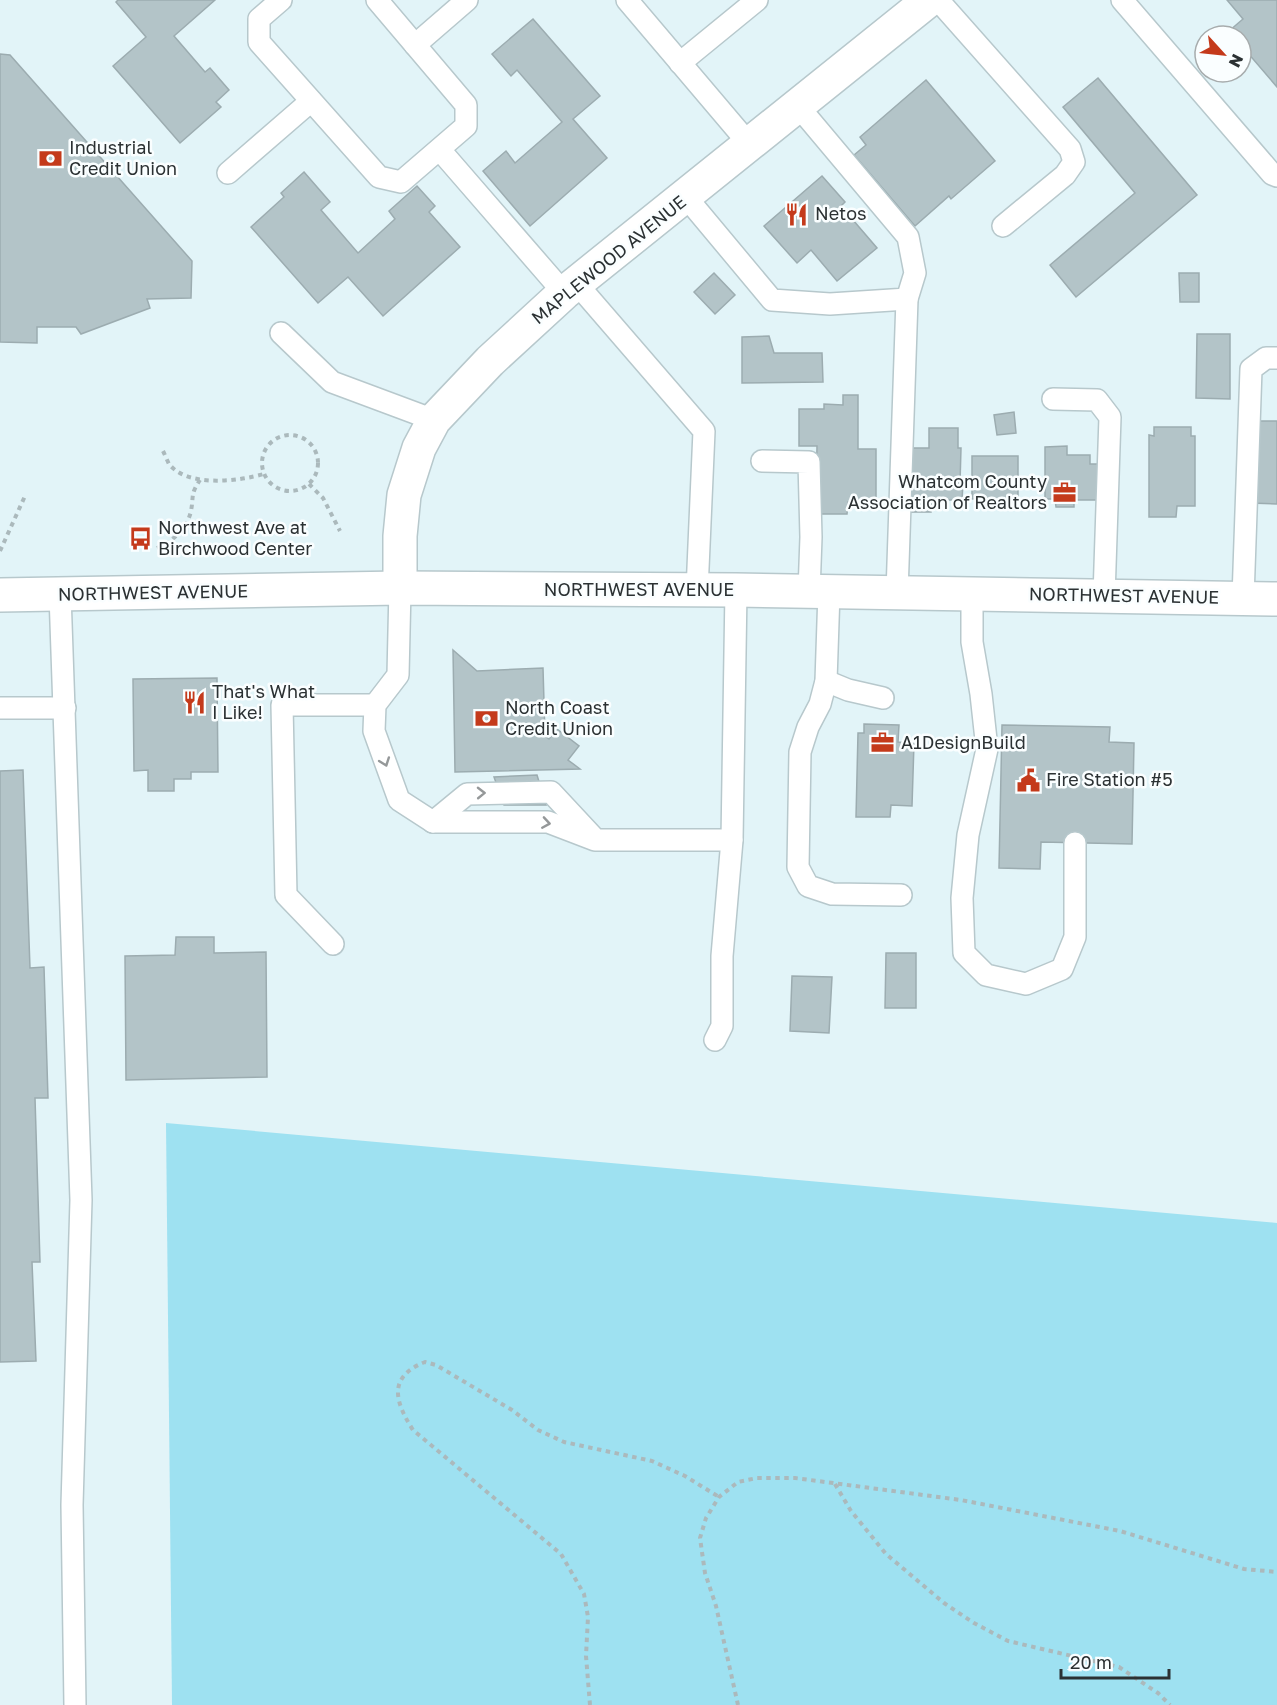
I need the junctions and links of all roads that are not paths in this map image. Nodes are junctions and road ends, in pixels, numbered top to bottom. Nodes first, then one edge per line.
1 (281, 0) edge
2 (377, 0) edge
3 (468, 0) edge
4 (627, 0) edge
5 (758, 0) edge
6 (929, 0) edge
7 (938, 0) edge
8 (1122, 0) edge
9 (415, 45) junction
10 (680, 63) junction
11 (311, 102) junction
12 (798, 105) junction
13 (750, 145) junction
14 (440, 150) junction
15 (228, 173) dead end
16 (1277, 176) edge
17 (686, 197) junction
18 (1003, 226) dead end
19 (571, 288) junction
20 (907, 299) junction
21 (281, 333) dead end
22 (1277, 358) edge
23 (1053, 399) dead end
24 (434, 420) junction
25 (762, 461) dead end
26 (400, 588) junction
27 (736, 590) junction
28 (697, 591) junction
29 (819, 592) junction
30 (897, 593) junction
31 (60, 594) junction
32 (972, 594) junction
33 (0, 595) edge
34 (1104, 596) junction
35 (1242, 598) junction
36 (1277, 599) edge
37 (826, 681) junction
38 (883, 698) dead end
39 (375, 705) junction
40 (0, 708) edge
41 (64, 708) junction
42 (433, 822) junction
43 (595, 840) junction
44 (732, 840) junction
45 (1075, 843) dead end
46 (901, 896) dead end
47 (333, 944) dead end
48 (716, 1040) dead end
49 (75, 1705) edge

1 - 11 lane
2 - 9 lane
3 - 9 lane
4 - 10 lane
5 - 10 lane
6 - 12 main road, MAPLEWOOD AVENUE
7 - 18 lane
8 - 16 lane
9 - 14 lane
10 - 13 lane
11 - 14 lane
11 - 15 lane
12 - 13 main road, MAPLEWOOD AVENUE
12 - 20 lane
13 - 17 main road, MAPLEWOOD AVENUE
14 - 19 lane
17 - 19 main road, MAPLEWOOD AVENUE
17 - 20 lane
19 - 24 main road, MAPLEWOOD AVENUE
19 - 28 lane
20 - 30 lane
21 - 24 lane
22 - 35 lane
23 - 34 lane
24 - 26 main road, MAPLEWOOD AVENUE
25 - 29 lane
26 - 28 main road, NORTHWEST AVENUE
26 - 31 main road, NORTHWEST AVENUE
26 - 39 lane
27 - 28 main road, NORTHWEST AVENUE
27 - 29 main road, NORTHWEST AVENUE
27 - 44 lane
29 - 30 main road, NORTHWEST AVENUE
29 - 37 lane
30 - 32 main road, NORTHWEST AVENUE
31 - 33 main road, NORTHWEST AVENUE
31 - 41 lane
32 - 34 main road, NORTHWEST AVENUE
32 - 45 lane
34 - 35 main road, NORTHWEST AVENUE
35 - 36 main road, NORTHWEST AVENUE
37 - 38 lane
37 - 46 lane
39 -> 42 lane
39 - 47 lane
40 - 41 lane
41 - 49 lane
42 -> 43 lane
42 -> 43 lane
43 - 44 lane
44 - 48 lane

